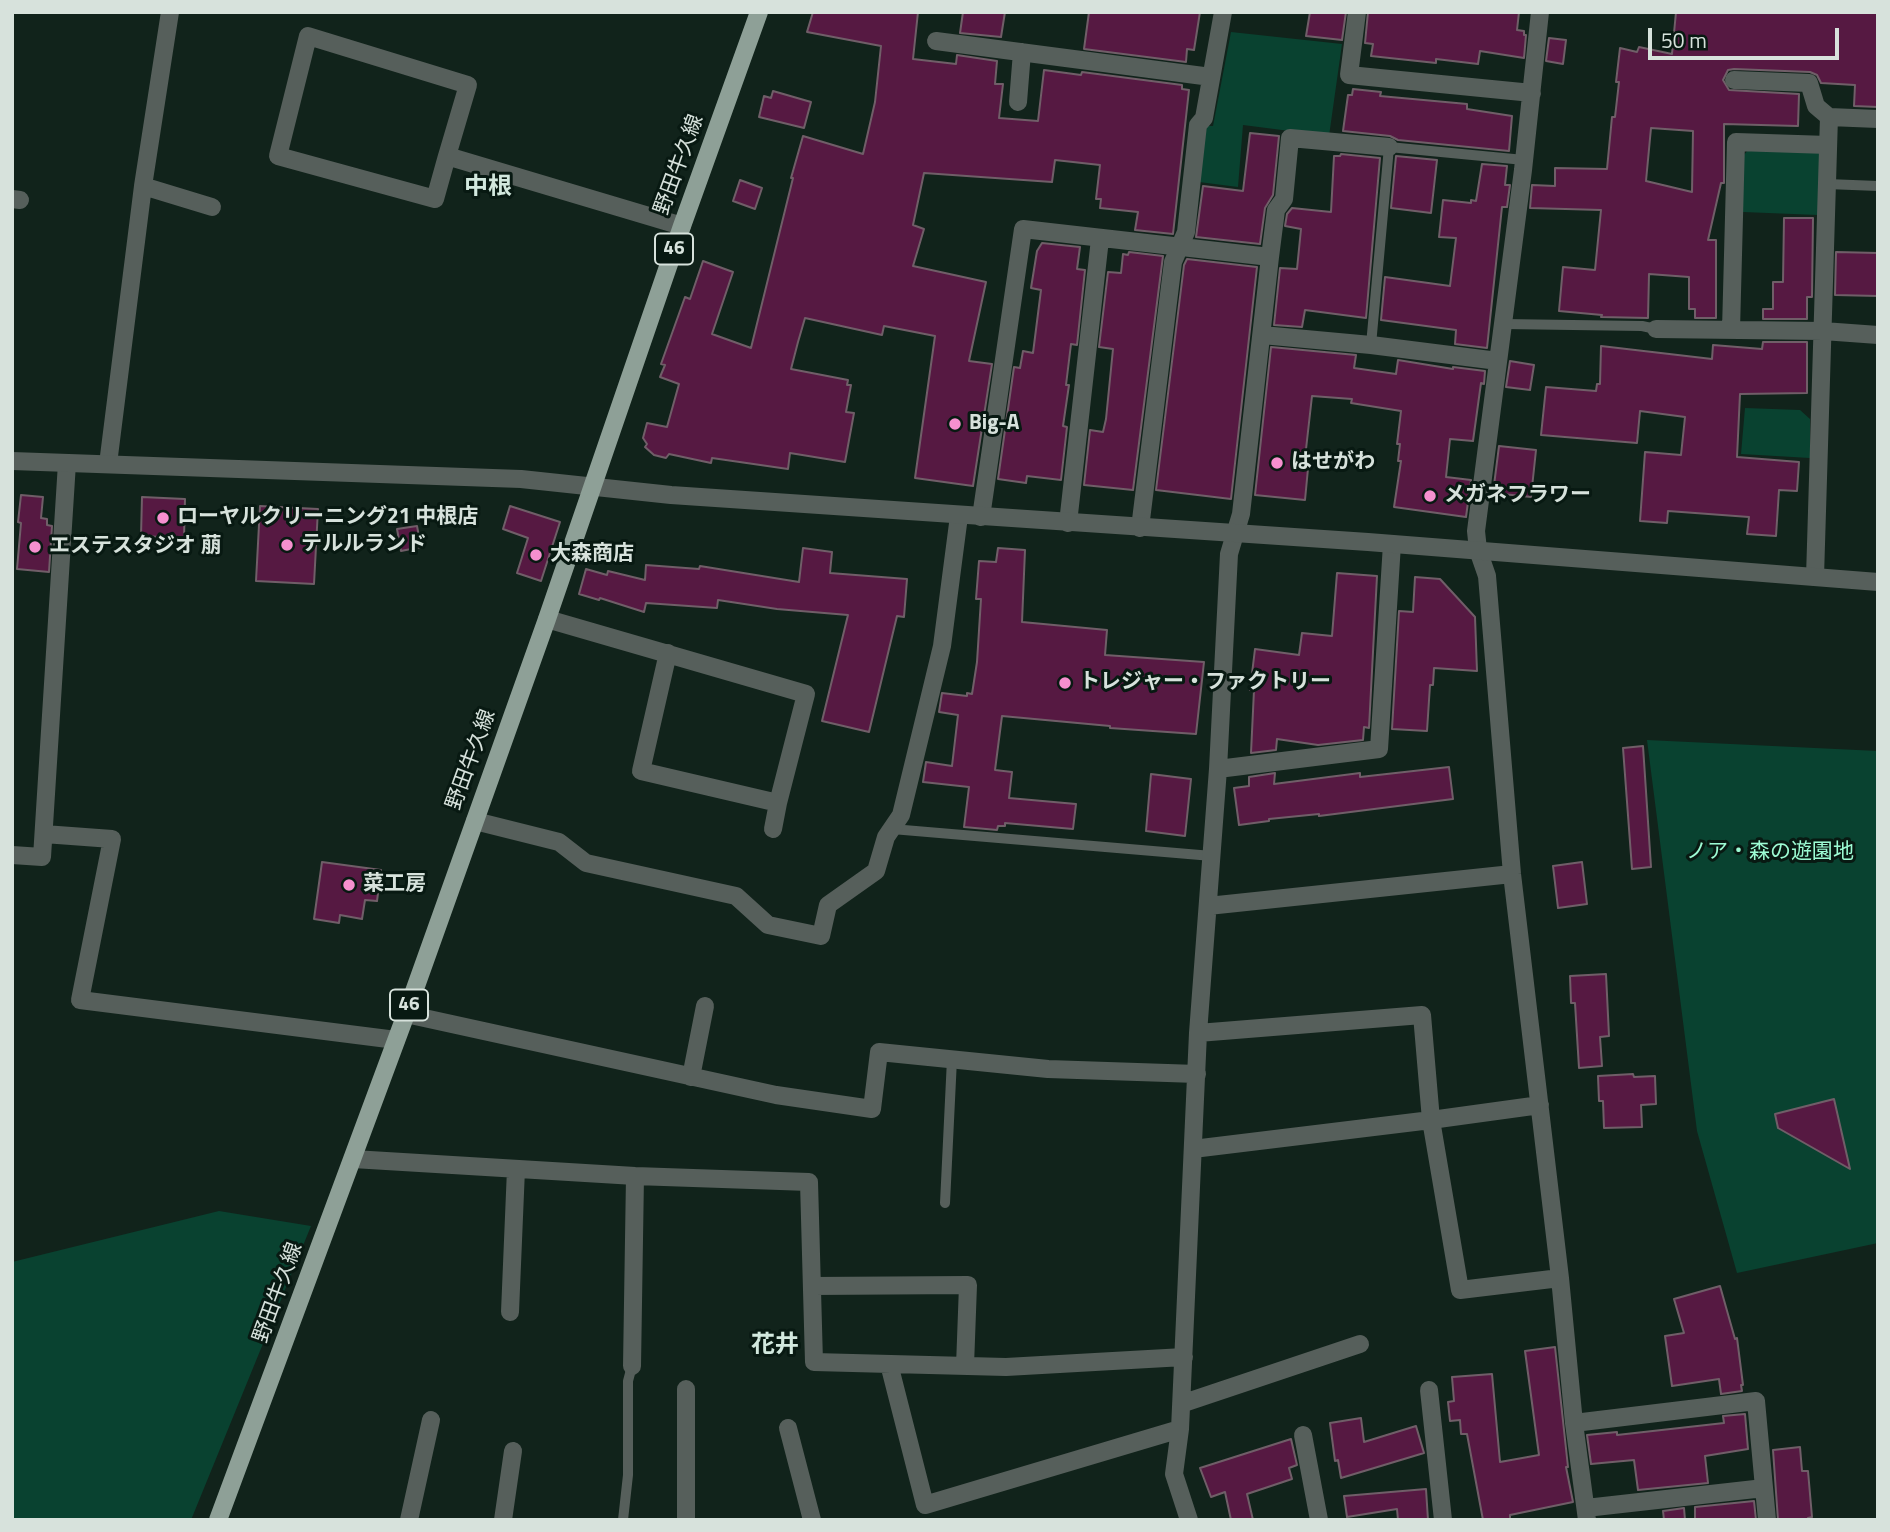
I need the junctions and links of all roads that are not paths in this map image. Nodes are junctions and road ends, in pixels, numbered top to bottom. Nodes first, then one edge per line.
1 (170, 12) edge
2 (759, 12) edge
3 (1223, 12) edge
4 (1357, 12) edge
5 (1540, 12) edge
6 (936, 41) dead end
7 (1022, 52) junction
8 (1211, 77) junction
9 (1734, 80) dead end
10 (1532, 93) junction
11 (1018, 102) dead end
12 (1829, 117) junction
13 (1878, 119) edge
14 (1828, 145) junction
15 (1390, 147) junction
16 (447, 156) junction
17 (1524, 160) junction
18 (1827, 184) junction
19 (142, 186) junction
20 (1878, 186) edge
21 (212, 206) dead end
22 (682, 226) junction
23 (1100, 239) junction
24 (1180, 245) junction
25 (1270, 257) junction
26 (1503, 324) junction
27 (1656, 329) joint
28 (1731, 330) junction
29 (1823, 331) junction
30 (1262, 335) junction
31 (1878, 335) edge
32 (1371, 345) junction
33 (1498, 361) junction
34 (12, 461) edge
35 (67, 463) junction
36 (108, 464) junction
37 (592, 486) junction
38 (958, 516) junction
39 (981, 517) junction
40 (1068, 523) junction
41 (1140, 528) junction
42 (1236, 533) junction
43 (1392, 544) junction
44 (1478, 550) junction
45 (1815, 577) junction
46 (1878, 582) edge
47 (547, 619) junction
48 (668, 653) junction
49 (1218, 769) junction
50 (778, 803) junction
51 (475, 821) junction
52 (773, 829) dead end
53 (892, 829) junction
54 (44, 834) junction
55 (12, 855) edge
56 (1212, 856) junction
57 (1511, 874) junction
58 (1208, 906) junction
59 (705, 1006) dead end
60 (406, 1014) junction
61 (1198, 1032) junction
62 (396, 1040) junction
63 (952, 1059) junction
64 (1197, 1074) junction
65 (691, 1077) junction
66 (1540, 1105) junction
67 (1431, 1120) junction
68 (1193, 1149) junction
69 (353, 1159) junction
70 (516, 1169) junction
71 (635, 1176) junction
72 (945, 1203) dead end
73 (1560, 1278) junction
74 (812, 1286) junction
75 (510, 1312) dead end
76 (1360, 1344) dead end
77 (1184, 1357) junction
78 (889, 1364) junction
79 (632, 1366) joint
80 (965, 1366) junction
81 (687, 1388) dead end
82 (1429, 1390) dead end
83 (1181, 1404) junction
84 (431, 1420) dead end
85 (1574, 1423) junction
86 (788, 1428) dead end
87 (1180, 1429) junction
88 (1303, 1435) dead end
89 (513, 1451) dead end
90 (1764, 1488) junction
91 (1587, 1514) edge
92 (218, 1520) edge
93 (409, 1520) edge
94 (503, 1520) edge
95 (623, 1520) edge
96 (686, 1520) edge
97 (813, 1520) edge
98 (1189, 1520) edge
99 (1319, 1520) edge
100 (1443, 1520) edge
101 (1767, 1520) edge

1 - 19 street
2 - 22 main road, 野田牛久線 / 46
3 - 8 street
4 - 10 street
5 - 10 street
6 - 7 street
7 - 8 street
7 - 11 street
8 - 24 street
9 - 12 street
10 - 17 street
12 - 13 street
12 - 14 street
14 - 18 street
14 - 28 street
15 - 17 lane
15 - 25 street
15 - 32 lane
16 - 16 street
16 - 22 street
17 - 26 street
18 - 20 lane
18 - 29 street
19 - 21 street
19 - 36 street
22 - 37 main road, 野田牛久線 / 46
23 - 24 street
23 - 39 street
23 - 40 street
24 - 25 street
24 - 41 street
25 - 30 street
26 - 27 lane
26 - 33 street
27 - 28 street
28 - 29 street
29 - 31 street
29 - 45 street
30 - 32 street
30 - 42 street
32 - 33 street
33 - 44 street
34 - 35 street
35 - 36 street
35 - 54 street
36 - 37 street
37 - 38 street
37 - 47 main road, 野田牛久線 / 46
38 - 39 street
38 - 53 street
39 - 40 street
40 - 41 street
41 - 42 street
42 - 43 street
42 - 49 street
43 - 44 street
43 - 49 street
44 - 45 street
44 - 57 street
45 - 46 street
47 - 48 street
47 - 51 main road, 野田牛久線 / 46
48 - 50 street
48 - 50 street
49 - 56 street
50 - 52 street
51 - 53 street
51 - 60 main road, 野田牛久線 / 46
53 - 56 lane
54 - 55 street
54 - 62 street
56 - 58 street
57 - 58 street
57 - 66 street
58 - 61 street
59 - 65 street
60 - 62 main road, 野田牛久線 / 46
60 - 65 street
61 - 64 street
61 - 67 street
62 - 69 main road, 野田牛久線 / 46
63 - 64 street
63 - 65 street
63 - 72 lane
64 - 68 street
66 - 67 street
66 - 73 street
67 - 68 street
67 - 73 street
68 - 77 street
69 - 70 street
69 - 92 main road, 野田牛久線 / 46
70 - 71 street
70 - 75 street
71 - 74 street
71 - 79 street
73 - 85 street
74 - 78 street
74 - 80 street
76 - 83 street
77 - 80 street
77 - 83 street
78 - 80 street
78 - 87 street
79 - 95 lane
81 - 96 street
82 - 100 street
83 - 87 street
84 - 93 street
85 - 90 street
85 - 91 street
86 - 97 street
87 - 98 street
88 - 99 street
89 - 94 street
90 - 91 street
90 - 101 street

